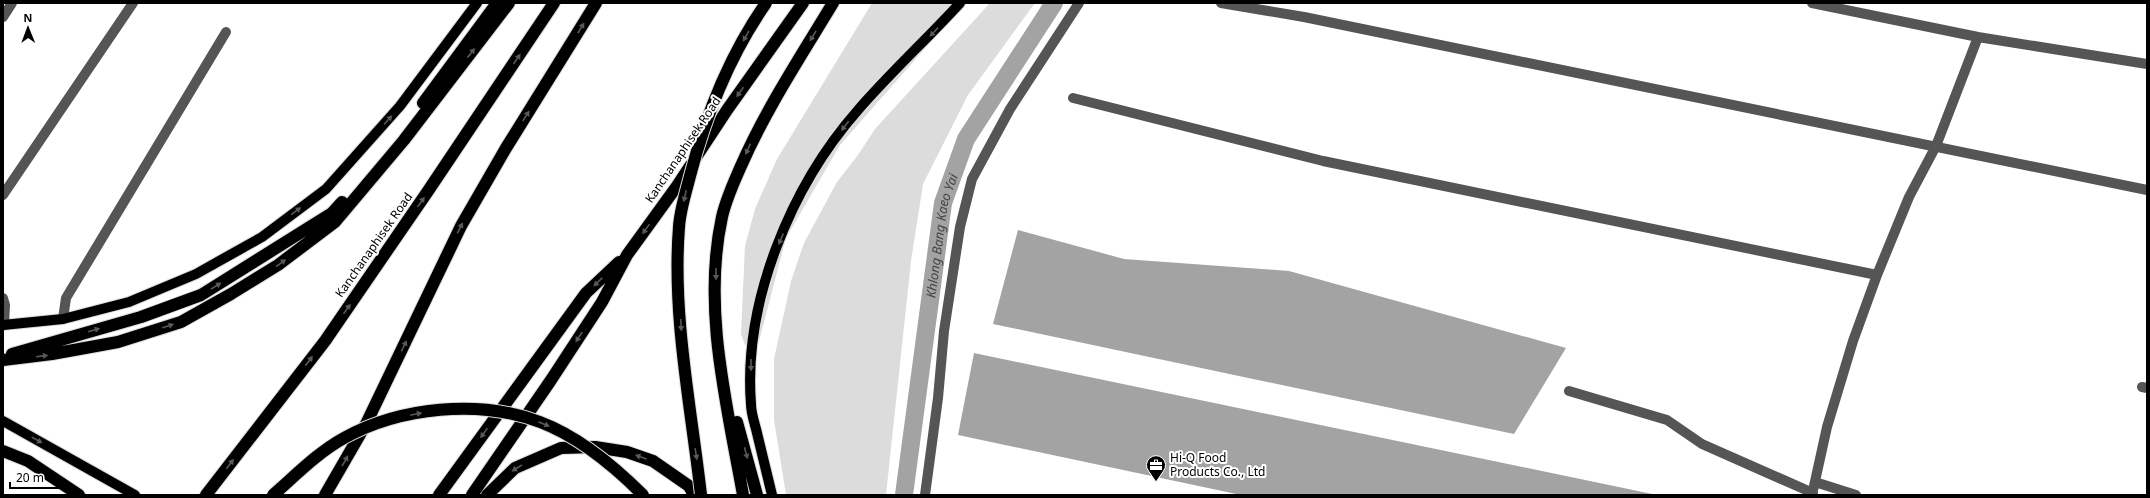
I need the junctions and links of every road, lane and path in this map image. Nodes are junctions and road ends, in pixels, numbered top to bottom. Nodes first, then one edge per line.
1 (12, 3) edge
2 (133, 3) edge
3 (477, 3) edge
4 (497, 3) edge
5 (510, 3) edge
6 (554, 3) edge
7 (596, 3) edge
8 (766, 3) edge
9 (803, 3) edge
10 (833, 3) edge
11 (960, 3) edge
12 (1079, 3) edge
13 (1221, 3) edge
14 (1812, 3) edge
15 (3, 17) edge
16 (226, 32) dead end
17 (1978, 37) junction
18 (2147, 64) edge
19 (1073, 98) dead end
20 (1936, 146) junction
21 (2147, 190) edge
22 (3, 195) edge
23 (627, 255) junction
24 (1877, 275) junction
25 (3, 298) edge
26 (63, 319) junction
27 (4, 325) edge
28 (717, 348) junction
29 (3, 356) edge
30 (3, 360) edge
31 (1570, 391) dead end
32 (3, 421) edge
33 (3, 451) edge
34 (1815, 482) junction
35 (1813, 494) edge
36 (79, 495) edge
37 (136, 495) edge
38 (206, 495) edge
39 (273, 495) edge
40 (325, 495) edge
41 (439, 495) edge
42 (472, 495) edge
43 (487, 495) edge
44 (643, 495) edge
45 (694, 495) edge
46 (702, 495) edge
47 (743, 495) edge
48 (757, 495) edge
49 (772, 495) edge
50 (925, 495) edge
51 (1856, 495) edge

1 - 15 street
2 - 22 street
26 -> 3 main road
29 -> 4 highway
30 -> 5 highway
38 -> 6 highway, Kanchanaphisek Road
40 -> 7 highway, bridge
8 -> 46 highway, bridge
9 -> 23 highway, Kanchanaphisek Road
10 -> 28 highway
11 -> 49 main road
12 - 50 street
13 - 20 street
14 - 17 street
16 - 26 street
17 - 18 street
17 - 20 street
19 - 24 street
20 - 21 street
20 - 24 street
23 -> 41 highway
23 -> 42 highway, Kanchanaphisek Road
24 - 34 street
25 - 27 street
26 - 27 main road
28 - 47 highway
28 -> 48 highway
31 - 35 street
32 -> 37 main road
33 - 36 highway
34 - 35 street
34 - 51 street
39 -> 44 highway, bridge
45 -> 43 highway, bridge

